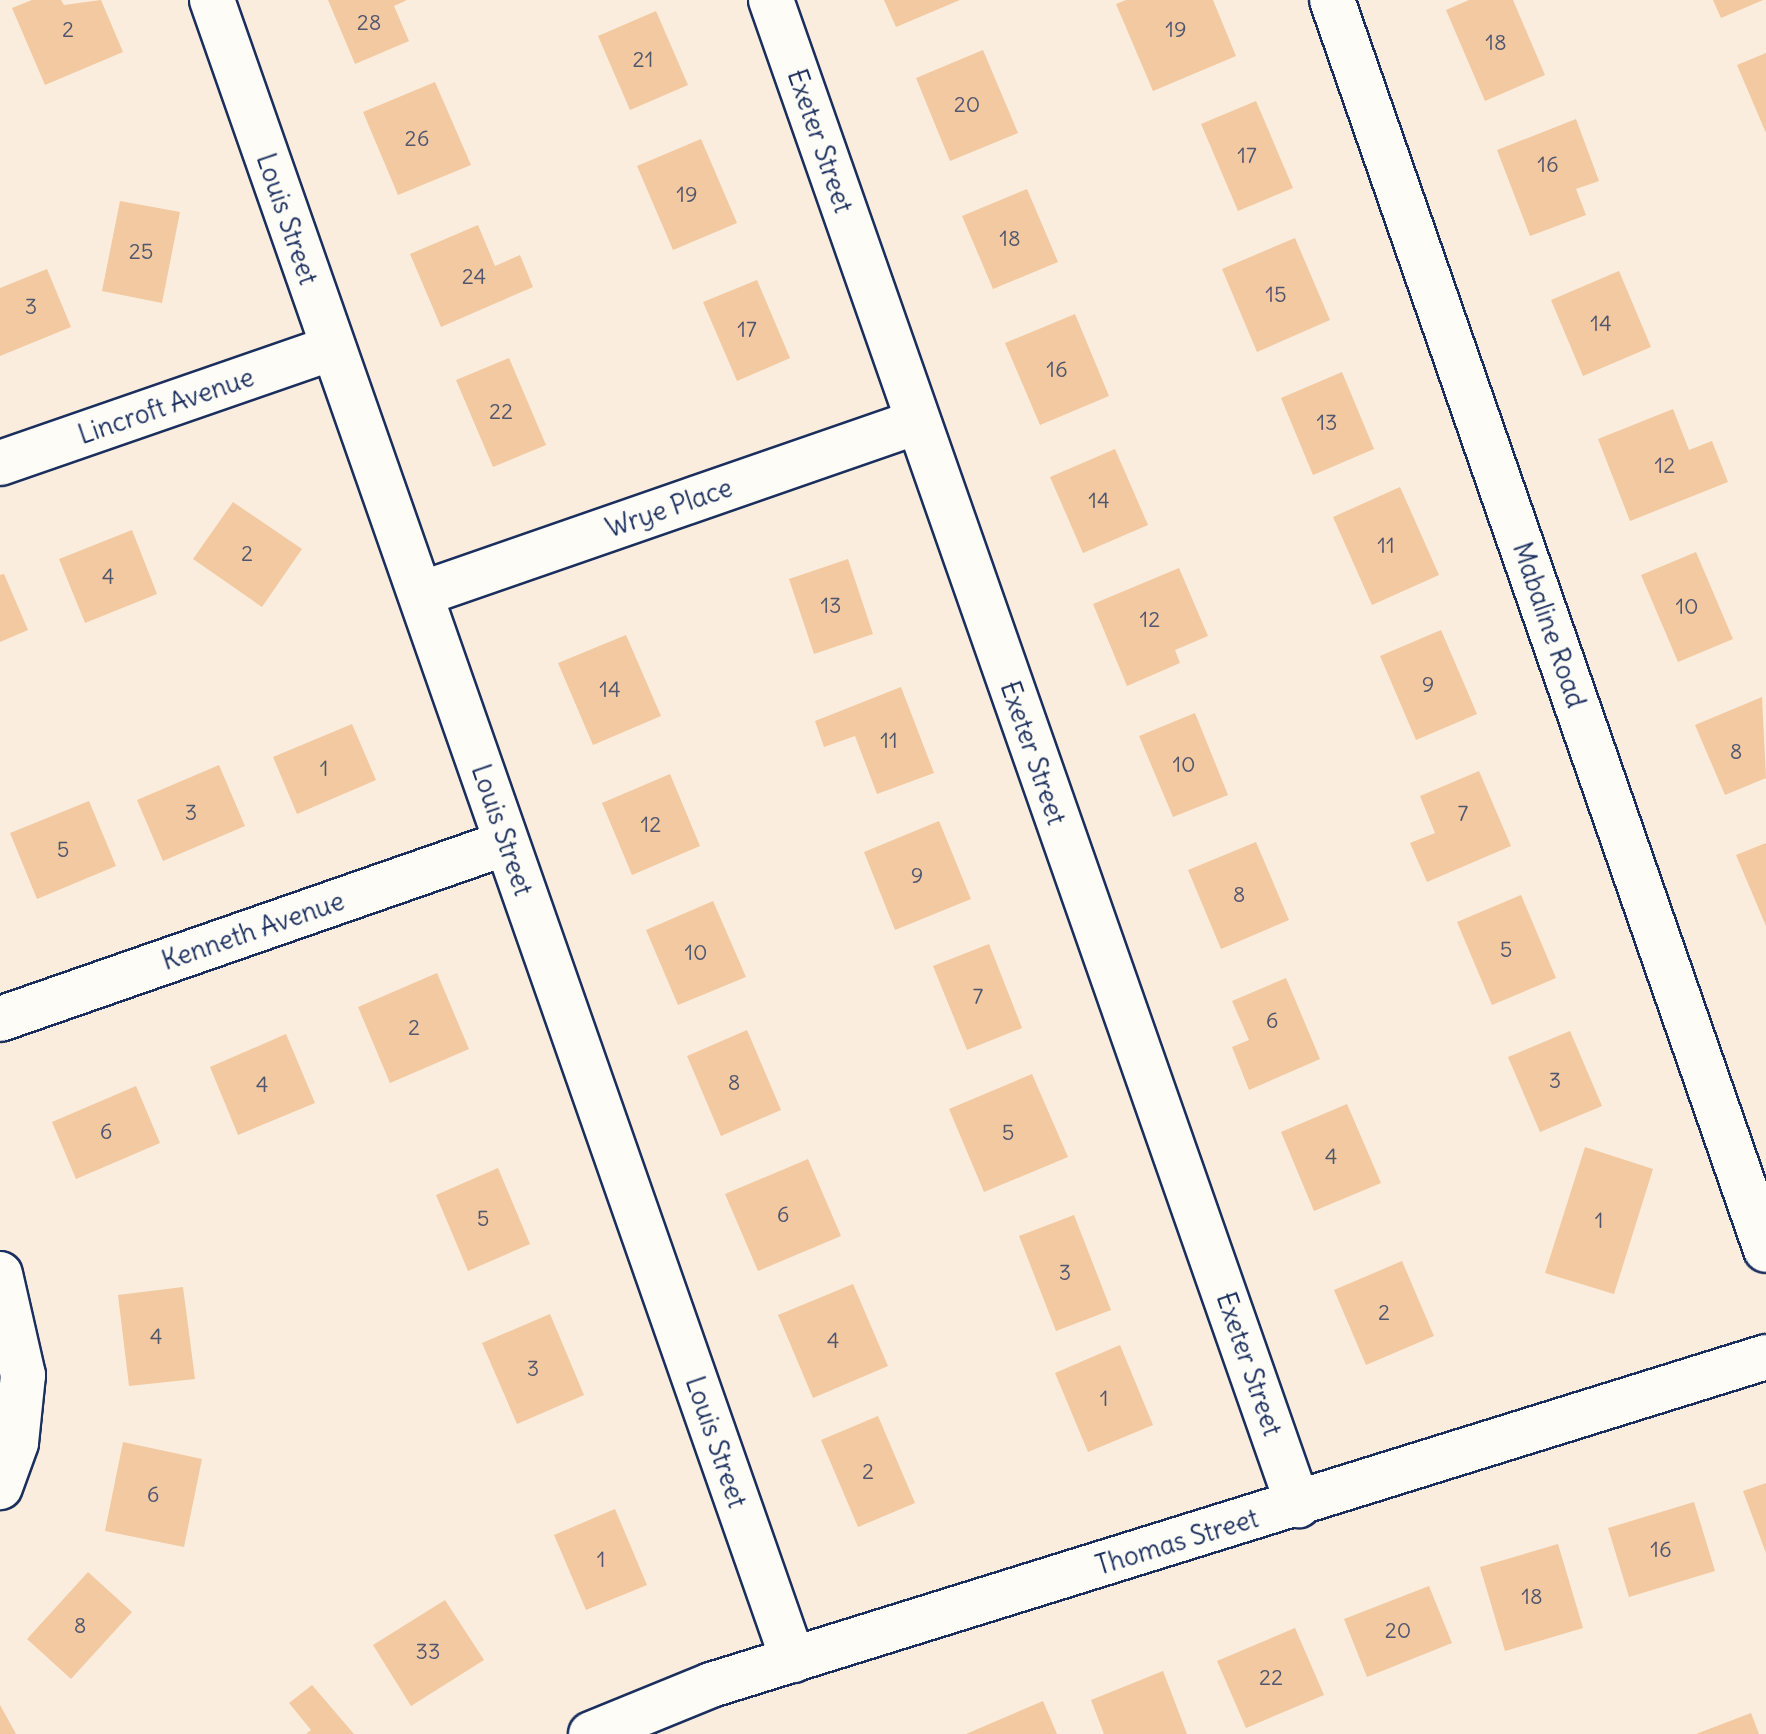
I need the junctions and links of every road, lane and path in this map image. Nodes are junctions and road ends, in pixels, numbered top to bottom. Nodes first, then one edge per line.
1 (212, 0) edge
2 (771, 0) edge
3 (1332, 0) edge
4 (332, 348) junction
5 (917, 422) junction
6 (0, 463) edge
7 (421, 594) junction
8 (506, 843) junction
9 (0, 1019) edge
10 (1766, 1250) edge
11 (0, 1274) edge
12 (1766, 1357) edge
13 (0, 1487) edge
14 (1298, 1505) junction
15 (793, 1660) junction
16 (591, 1734) edge

1 - 4 street, Louis Street
2 - 5 street, Exeter Street
3 - 10 street, Mabaline Road
4 - 6 street, Lincroft Avenue
4 - 7 street, Louis Street
5 - 7 street, Wrye Place
5 - 14 street, Exeter Street
7 - 8 street, Louis Street
8 - 9 street, Kenneth Avenue
8 - 15 street, Louis Street
11 - 13 street
12 - 14 street, Thomas Street
14 - 15 street, Thomas Street
15 - 16 street, Thomas Street

